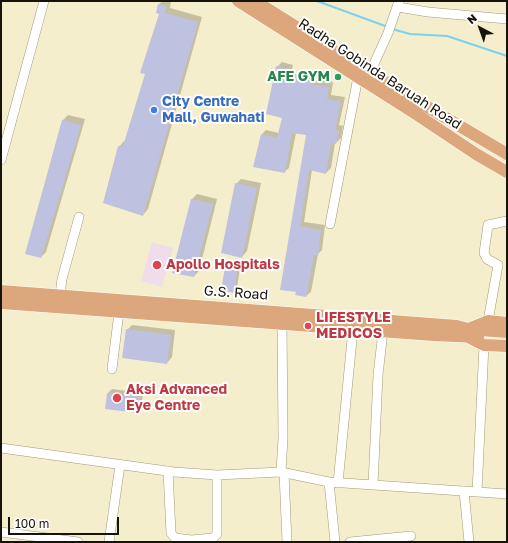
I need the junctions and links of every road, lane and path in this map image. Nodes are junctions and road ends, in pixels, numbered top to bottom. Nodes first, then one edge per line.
1 (44, 1) edge
2 (238, 1) edge
3 (255, 1) edge
4 (398, 4) edge
5 (507, 19) edge
6 (364, 77) junction
7 (429, 107) junction
8 (421, 117) junction
9 (449, 127) junction
10 (507, 154) edge
11 (1, 160) edge
12 (507, 162) edge
13 (507, 172) edge
14 (79, 217) dead end
15 (507, 221) edge
16 (330, 224) dead end
17 (1, 291) edge
18 (60, 295) junction
19 (1, 303) edge
20 (119, 312) junction
21 (282, 323) junction
22 (507, 323) edge
23 (353, 329) junction
24 (381, 331) junction
25 (467, 332) junction
26 (507, 332) edge
27 (486, 333) junction
28 (507, 339) edge
29 (507, 346) edge
30 (112, 369) dead end
31 (1, 448) edge
32 (120, 465) junction
33 (168, 471) junction
34 (283, 473) junction
35 (217, 475) junction
36 (334, 483) junction
37 (373, 485) junction
38 (464, 491) junction
39 (477, 492) junction
40 (507, 494) edge
41 (1, 532) edge
42 (411, 536) dead end
43 (78, 542) edge
44 (109, 542) edge
45 (287, 542) edge
46 (335, 542) edge
47 (350, 542) edge
48 (469, 542) edge

1 - 11 street
2 - 6 main road, Radha Gobinda Baruah Road
3 - 6 main road, Radha Gobinda Baruah Road
4 - 5 street
4 - 6 street
6 - 7 main road, Radha Gobinda Baruah Road
6 - 8 main road, Radha Gobinda Baruah Road
6 - 16 street
7 - 9 main road
7 - 10 main road, Radha Gobinda Baruah Road
8 - 9 main road
8 - 13 main road, Radha Gobinda Baruah Road
9 - 12 main road
14 - 18 street
15 - 27 street
17 - 18 main road, G.S. Road
18 - 25 main road, G.S. Road
19 - 20 main road, G.S. Road
20 - 21 main road, G.S. Road
20 - 30 street
21 - 23 main road, G.S. Road
21 - 34 street
22 - 27 main road
23 - 24 main road, G.S. Road
23 - 36 street
24 - 25 main road, G.S. Road
24 - 37 street
25 - 27 main road
26 - 27 main road
27 - 28 main road
27 - 29 main road
27 - 39 street
31 - 32 street
32 - 33 street
32 - 44 street
33 - 35 street
33 - 35 street
34 - 35 street
34 - 36 street
34 - 45 street
36 - 37 street
36 - 46 street
37 - 38 street
38 - 39 street
38 - 48 street
39 - 40 street
41 - 43 street
42 - 47 street

